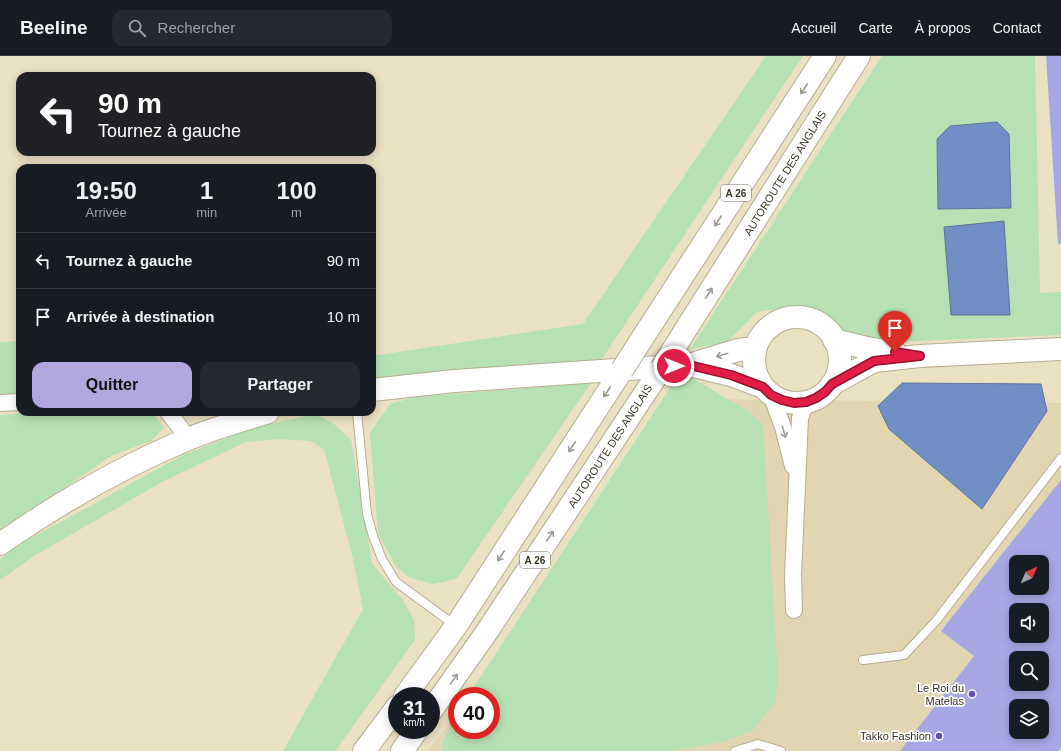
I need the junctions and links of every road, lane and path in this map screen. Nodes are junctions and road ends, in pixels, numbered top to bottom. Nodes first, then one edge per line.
1 (825, 56) edge
2 (859, 56) edge
3 (834, 340) junction
4 (755, 348) junction
5 (1061, 349) edge
6 (920, 356) junction
7 (689, 365) junction
8 (832, 384) junction
9 (376, 390) edge
10 (767, 391) junction
11 (16, 402) edge
12 (806, 402) junction
13 (0, 404) edge
14 (171, 416) edge
15 (256, 416) edge
16 (357, 416) edge
17 (189, 439) junction
18 (1061, 458) edge
19 (796, 479) junction
20 (0, 544) edge
21 (794, 610) dead end
22 (456, 626) junction
23 (863, 660) dead end
24 (412, 687) edge
25 (440, 698) edge
26 (388, 719) edge
27 (411, 739) edge
28 (364, 751) edge
29 (402, 751) edge
30 (735, 751) edge
31 (781, 751) edge

1 -> 22 main road, A 26, bridge
25 -> 2 main road, AUTOROUTE DES ANGLAIS / A 26, bridge
3 - 4 main road
3 - 6 main road
3 - 8 main road
4 -> 7 main road
4 - 10 main road
5 - 6 main road
6 - 8 main road
7 - 9 main road
7 - 10 main road
8 - 12 main road
10 - 12 main road
10 -> 19 street
11 - 13 street
12 - 19 street
14 - 17 street
15 - 17 main road
16 - 22 lane
17 - 20 main road
18 - 23 lane
19 - 21 street
22 - 24 main road, A 26
26 - 28 main road
27 - 29 main road
30 - 31 lane

